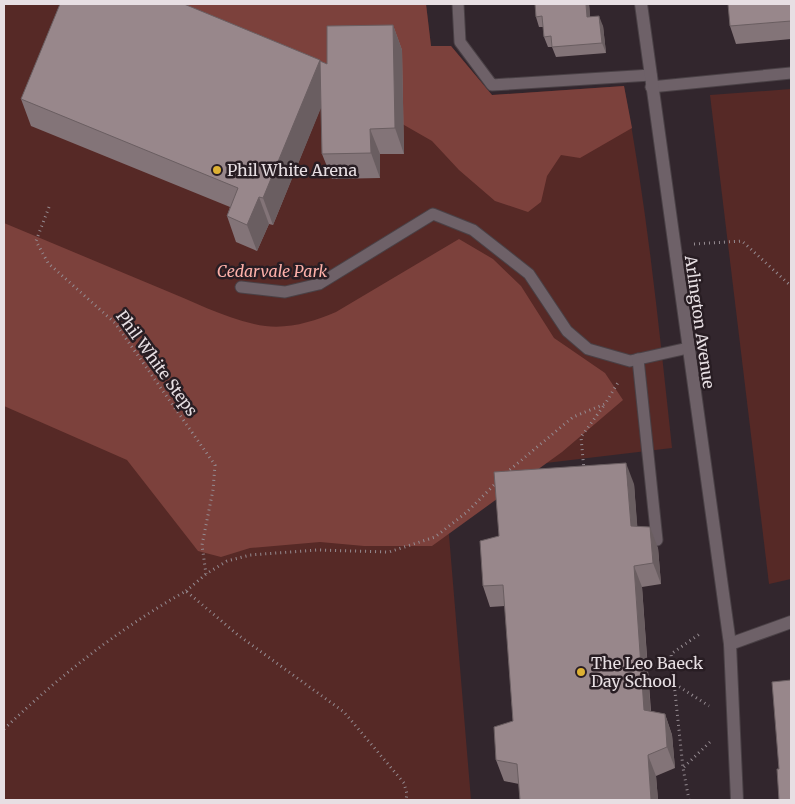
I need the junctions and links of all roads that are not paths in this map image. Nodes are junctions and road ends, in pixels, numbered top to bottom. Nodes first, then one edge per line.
1 (458, 4) edge
2 (641, 4) edge
3 (791, 73) edge
4 (651, 81) junction
5 (241, 287) dead end
6 (688, 348) junction
7 (634, 360) junction
8 (657, 540) dead end
9 (791, 622) edge
10 (730, 644) junction
11 (737, 800) edge

1 - 4 lane
2 - 4 street, Arlington Avenue
3 - 4 lane
4 - 6 street, Arlington Avenue
5 - 7 lane
6 - 7 lane
6 - 10 street, Arlington Avenue
7 - 8 lane
9 - 10 street
10 - 11 street, Arlington Avenue

